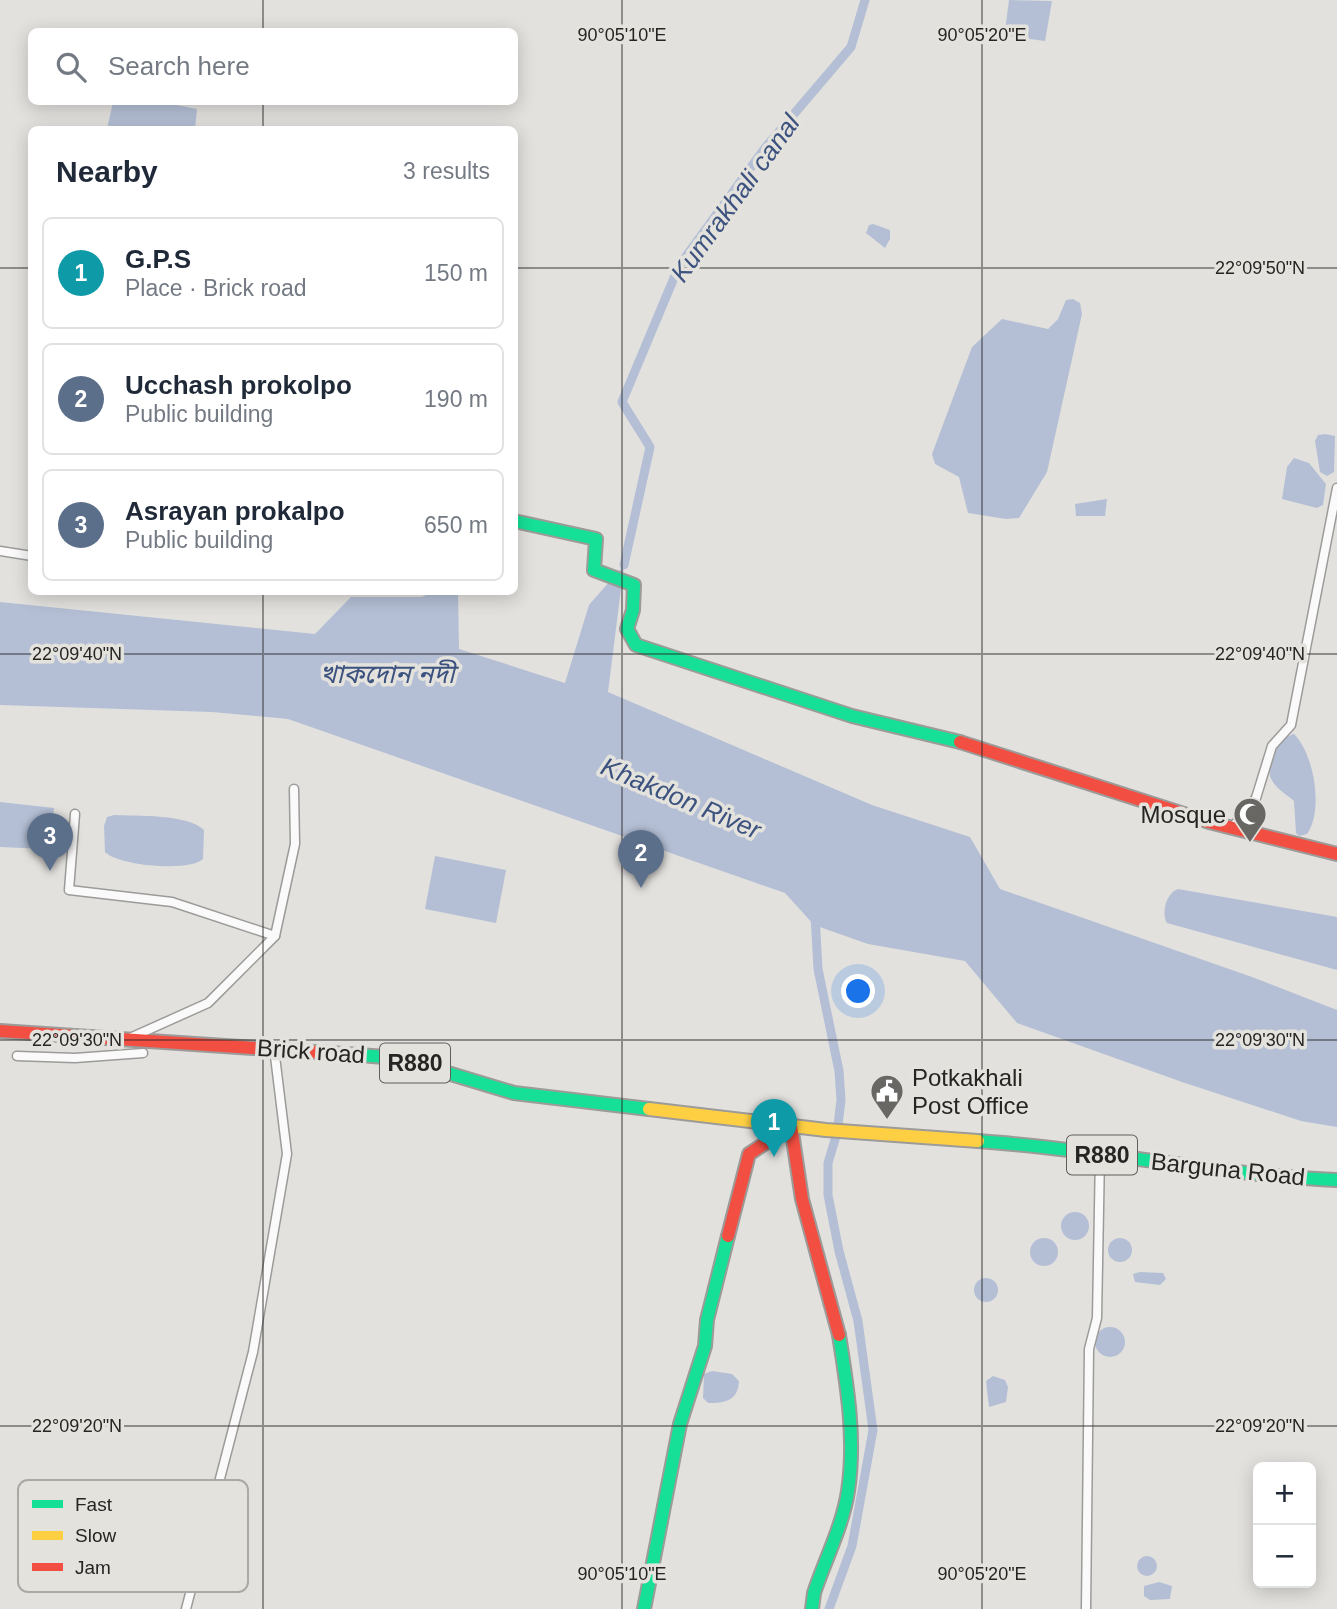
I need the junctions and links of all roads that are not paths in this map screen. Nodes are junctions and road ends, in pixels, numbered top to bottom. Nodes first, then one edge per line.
1 (1337, 488) edge
2 (518, 522) edge
3 (0, 551) edge
4 (28, 555) edge
5 (294, 789) dead end
6 (75, 814) dead end
7 (1232, 828) junction
8 (1337, 854) edge
9 (275, 936) junction
10 (0, 1031) edge
11 (116, 1037) junction
12 (131, 1038) junction
13 (274, 1048) junction
14 (143, 1053) dead end
15 (116, 1055) junction
16 (17, 1056) dead end
17 (791, 1126) junction
18 (826, 1130) joint
19 (1100, 1154) junction
20 (1337, 1180) edge
21 (219, 1480) edge
22 (644, 1609) edge
23 (812, 1609) edge
24 (1086, 1609) edge

1 - 7 street
2 - 7 street
3 - 4 street
5 - 9 street
6 - 9 street
7 - 8 street
9 - 12 street
10 - 11 street, Brick road / R880
11 - 12 street, Brick road / R880
11 - 15 street
12 - 13 street, Brick road / R880
13 - 17 street, Brick road / R880
13 - 21 street
14 - 15 street
15 - 16 street
17 - 18 street, Brick road / R880
17 - 22 street
17 - 23 street
18 - 19 street, Barguna Road / R880
19 - 20 street, Barguna Road / R880
19 - 24 street

